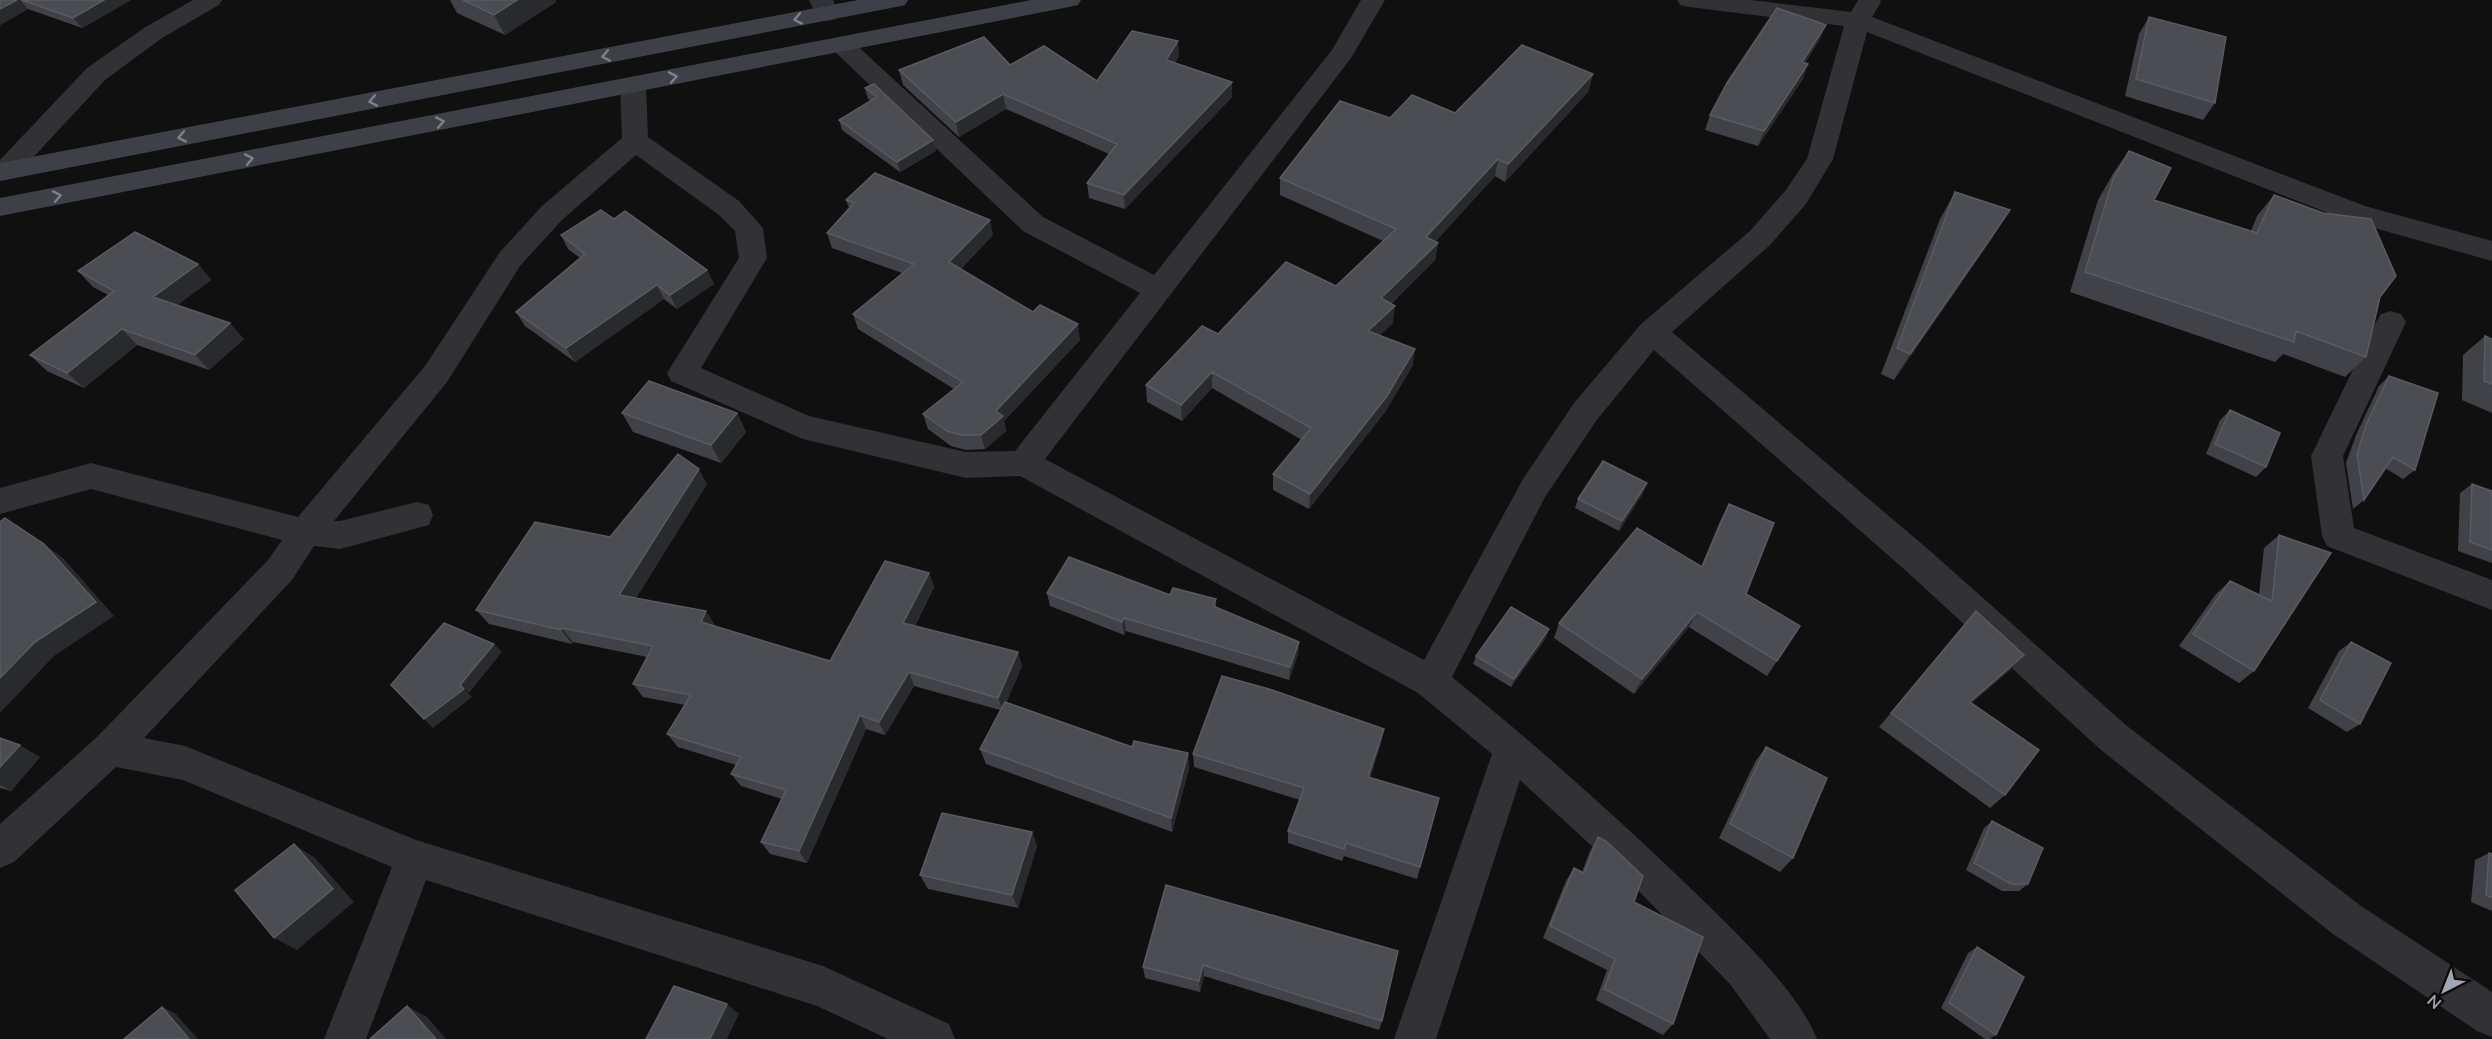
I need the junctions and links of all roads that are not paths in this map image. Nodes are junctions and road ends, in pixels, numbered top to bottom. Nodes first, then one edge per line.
1 (210, 0) edge
2 (896, 0) edge
3 (1069, 0) edge
4 (1373, 0) edge
5 (1689, 0) edge
6 (824, 7) edge
7 (1864, 10) edge
8 (842, 45) junction
9 (633, 85) junction
10 (635, 141) junction
11 (3, 172) edge
12 (0, 207) edge
13 (2492, 251) edge
14 (1157, 289) junction
15 (2391, 322) dead end
16 (1652, 332) junction
17 (1024, 463) junction
18 (0, 501) edge
19 (417, 515) dead end
20 (305, 532) junction
21 (2492, 595) edge
22 (1431, 682) junction
23 (1512, 748) junction
24 (110, 749) junction
25 (0, 849) edge
26 (415, 858) junction
27 (2492, 1016) edge
28 (345, 1039) edge
29 (934, 1039) edge
30 (1415, 1039) edge
31 (1796, 1039) edge

1 - 11 street
2 - 6 main road
3 - 8 main road
4 - 14 street
5 - 7 street
6 -> 11 main road
7 - 13 street
7 - 16 street
9 -> 8 main road
8 - 14 street
9 - 10 street
12 -> 9 main road
10 - 17 street
10 - 20 street
14 - 17 street
15 - 21 street
16 - 22 street
16 - 27 street
17 - 22 street
18 - 20 street
19 - 20 street
20 - 24 street
22 - 23 street
23 - 30 street
23 - 31 street
24 - 25 street
24 - 26 street
26 - 28 street
26 - 29 street

